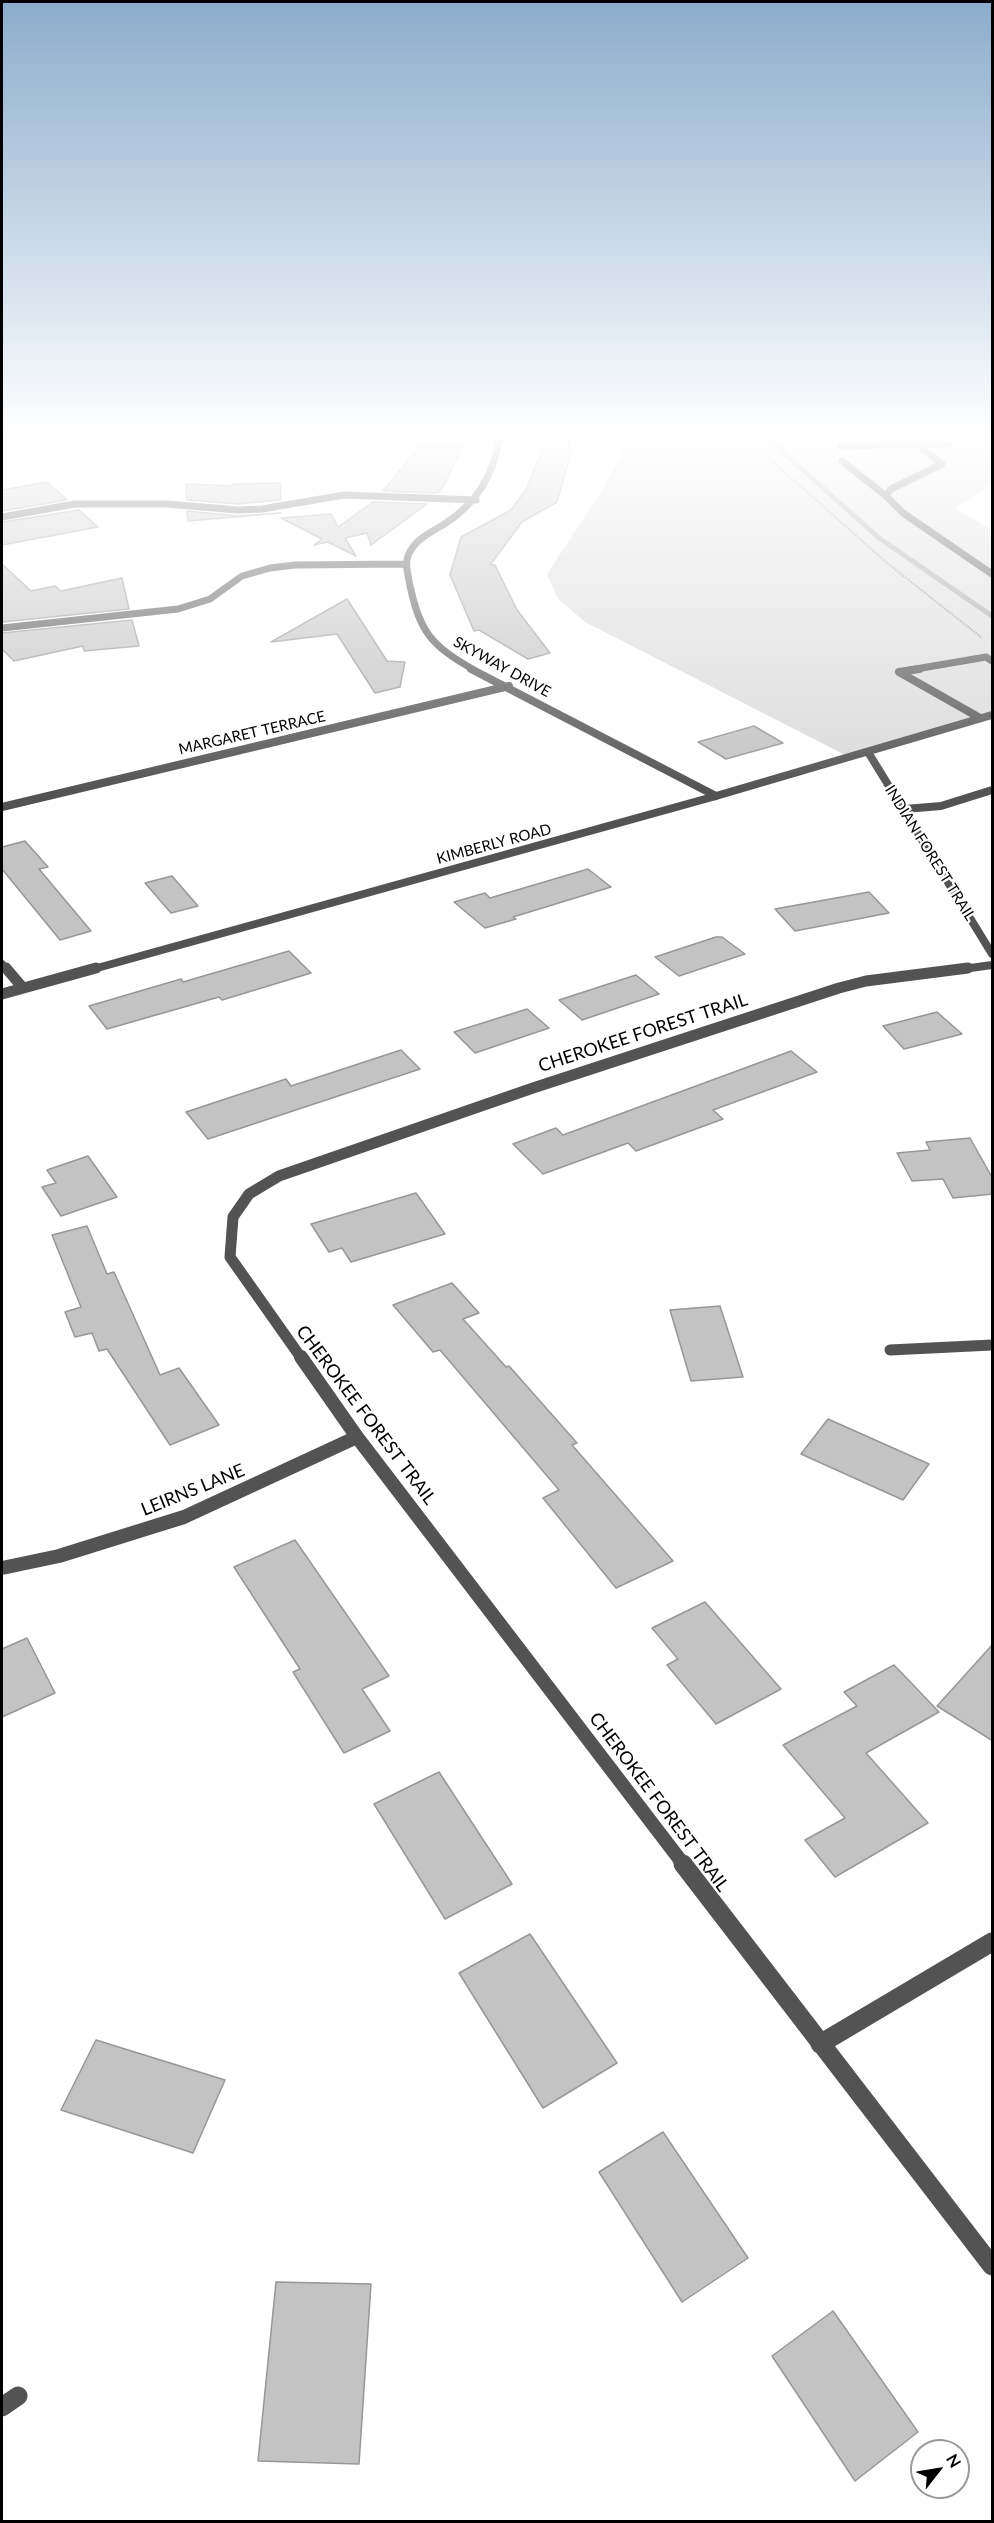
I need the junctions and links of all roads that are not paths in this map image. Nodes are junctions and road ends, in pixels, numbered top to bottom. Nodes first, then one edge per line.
1 (408, 557) edge
2 (968, 557) edge
3 (405, 564) junction
4 (993, 574) edge
5 (2, 628) edge
6 (990, 659) edge
7 (509, 686) junction
8 (993, 715) edge
9 (980, 718) junction
10 (868, 752) junction
11 (993, 790) edge
12 (716, 796) junction
13 (2, 807) edge
14 (904, 809) junction
15 (993, 954) edge
16 (2, 964) edge
17 (993, 965) edge
18 (23, 988) junction
19 (2, 994) edge
20 (993, 1345) edge
21 (890, 1350) dead end
22 (357, 1437) junction
23 (2, 1568) edge
24 (993, 1942) edge
25 (820, 2044) junction
26 (993, 2266) edge

1 - 3 street
2 - 4 street
3 - 5 street
3 - 7 street, SKYWAY DRIVE
6 - 9 street
7 - 12 street, SKYWAY DRIVE
7 - 13 street, MARGARET TERRACE
8 - 9 street, KIMBERLY ROAD
9 - 10 street, KIMBERLY ROAD
10 - 12 street, KIMBERLY ROAD
10 - 14 street, INDIAN FOREST TRAIL
11 - 14 street
12 - 18 street, KIMBERLY ROAD
14 - 15 street, INDIAN FOREST TRAIL
16 - 18 street
17 - 22 street, CHEROKEE FOREST TRAIL
18 - 19 street, KIMBERLY ROAD
20 - 21 street
22 - 23 street, LEIRNS LANE
22 - 25 street, CHEROKEE FOREST TRAIL
24 - 25 street
25 - 26 street, CHEROKEE FOREST TRAIL

